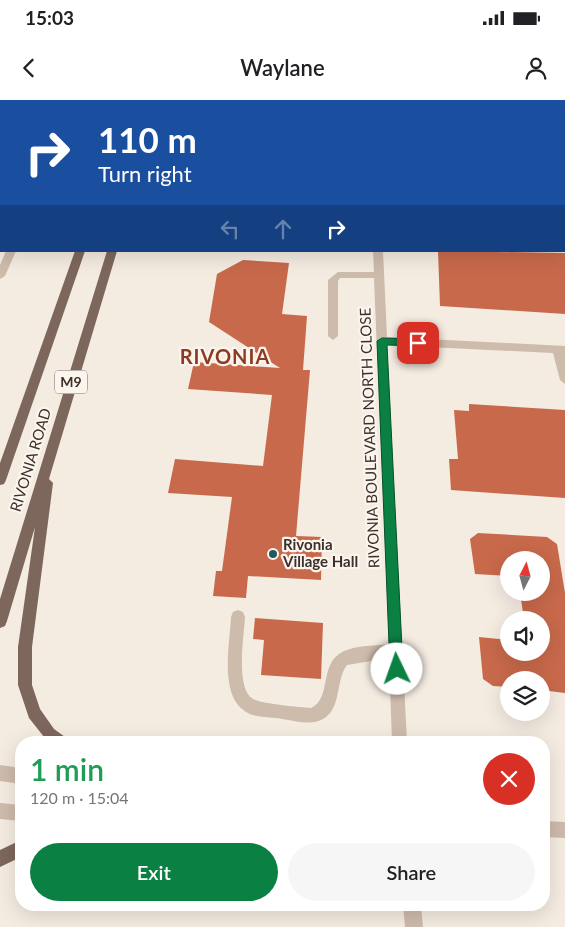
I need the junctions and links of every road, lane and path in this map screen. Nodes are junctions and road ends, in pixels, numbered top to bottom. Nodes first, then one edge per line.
1 (11, 252) edge
2 (80, 252) edge
3 (112, 252) edge
4 (378, 252) edge
5 (379, 275) junction
6 (0, 276) edge
7 (333, 336) dead end
8 (382, 341) junction
9 (561, 350) edge
10 (565, 380) edge
11 (53, 441) junction
12 (0, 480) edge
13 (238, 617) dead end
14 (0, 621) edge
15 (396, 650) junction
16 (52, 736) edge
17 (400, 736) edge
18 (0, 773) edge
19 (15, 775) edge
20 (0, 811) edge
21 (15, 812) edge
22 (550, 829) edge
23 (565, 830) edge
24 (15, 851) edge
25 (0, 858) edge
26 (413, 911) edge
27 (414, 927) edge

1 - 6 street
2 - 12 main road, RIVONIA ROAD / M9
3 - 11 main road, RIVONIA ROAD / M9
4 - 5 street, RIVONIA BOULEVARD NORTH CLOSE
5 - 7 street
5 - 8 street, RIVONIA BOULEVARD NORTH CLOSE
8 - 9 street
8 - 15 street, RIVONIA BOULEVARD NORTH CLOSE
9 - 10 street
11 - 14 main road, RIVONIA ROAD / M9
11 - 16 main road
13 - 15 street
15 - 17 street, RIVONIA BOULEVARD NORTH CLOSE
18 - 19 street
20 - 21 street
22 - 23 street
24 - 25 main road
26 - 27 street

